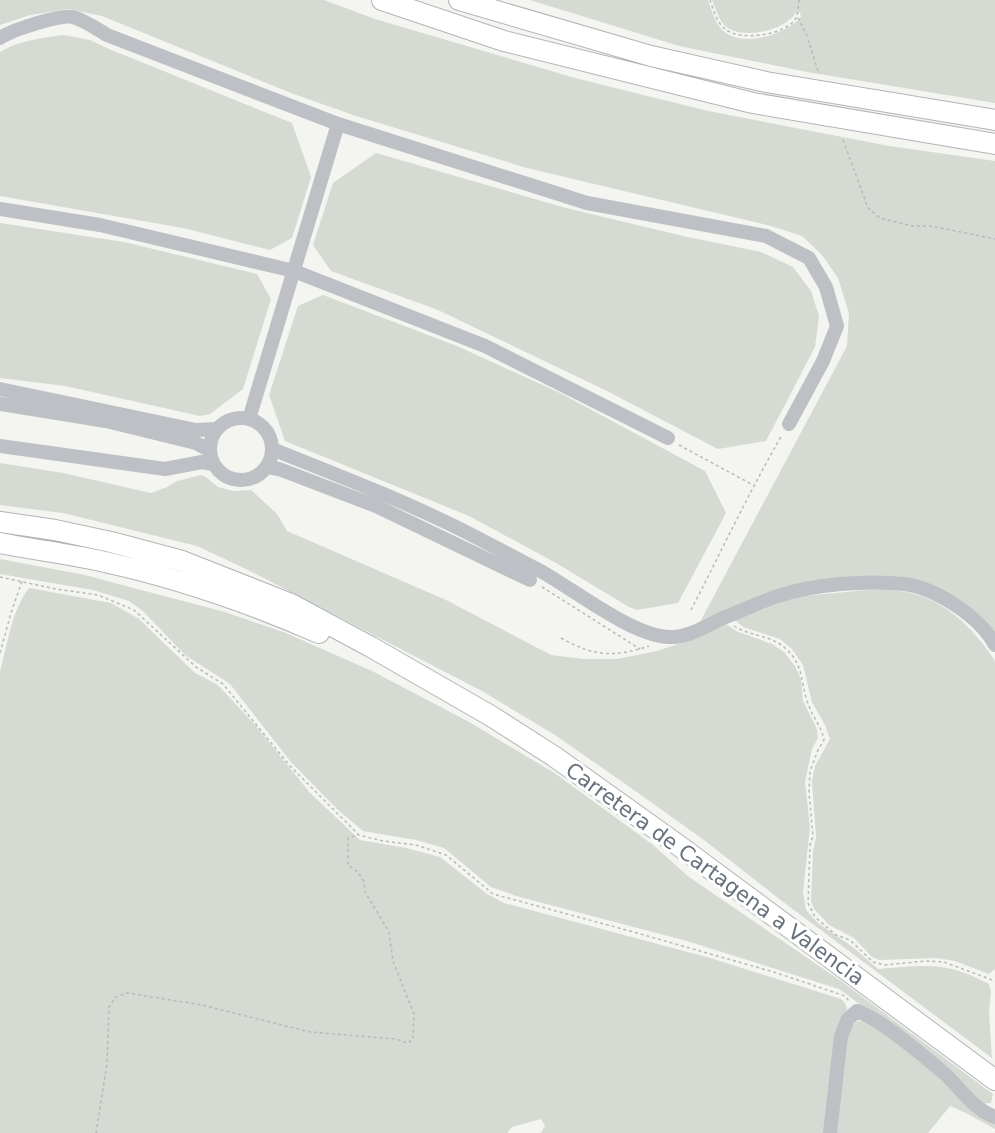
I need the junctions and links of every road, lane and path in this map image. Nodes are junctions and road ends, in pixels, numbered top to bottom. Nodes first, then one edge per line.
1 (382, 0) edge
2 (459, 0) edge
3 (710, 0) edge
4 (799, 0) edge
5 (797, 16) junction
6 (0, 38) edge
7 (819, 74) dead end
8 (995, 120) edge
9 (338, 124) junction
10 (843, 141) dead end
11 (995, 144) edge
12 (0, 208) edge
13 (995, 239) edge
14 (294, 271) junction
15 (0, 389) edge
16 (0, 404) edge
17 (249, 419) junction
18 (789, 424) joint
19 (217, 429) junction
20 (668, 438) joint
21 (0, 446) edge
22 (272, 449) junction
23 (209, 450) junction
24 (213, 464) junction
25 (267, 467) junction
26 (753, 485) junction
27 (0, 522) edge
28 (4, 545) edge
29 (0, 577) edge
30 (22, 580) junction
31 (530, 580) joint
32 (691, 610) dead end
33 (724, 618) junction
34 (561, 638) dead end
35 (651, 645) dead end
36 (995, 645) edge
37 (640, 649) junction
38 (0, 653) edge
39 (426, 679) junction
40 (359, 835) junction
41 (995, 981) edge
42 (857, 1011) junction
43 (995, 1080) edge
44 (995, 1117) edge
45 (96, 1133) edge
46 (830, 1133) edge

1 - 11 highway
2 - 8 highway
3 - 5 path
4 - 5 path
5 - 7 path
6 - 9 lane
9 - 14 lane
9 - 18 lane
10 - 13 path
12 - 14 lane
14 - 17 lane
14 - 20 lane
15 - 19 lane
16 - 23 lane
17 - 19 lane
17 - 22 lane
18 - 26 path
19 - 23 lane
20 - 26 path
21 - 24 lane
22 - 25 lane
22 - 33 lane
23 - 24 lane
24 - 25 lane
25 - 31 lane
26 - 32 path
27 - 39 highway, Carretera de Cartagena a Valencia
28 - 39 highway, Carretera de Cartagena a Valencia
29 - 30 path
30 - 38 path
30 - 40 path
31 - 37 path
33 - 36 lane
33 - 41 path
34 - 37 path
35 - 37 path
39 - 43 highway, Carretera de Cartagena a Valencia
40 - 42 path
40 - 45 path
42 - 44 lane
42 - 46 lane

